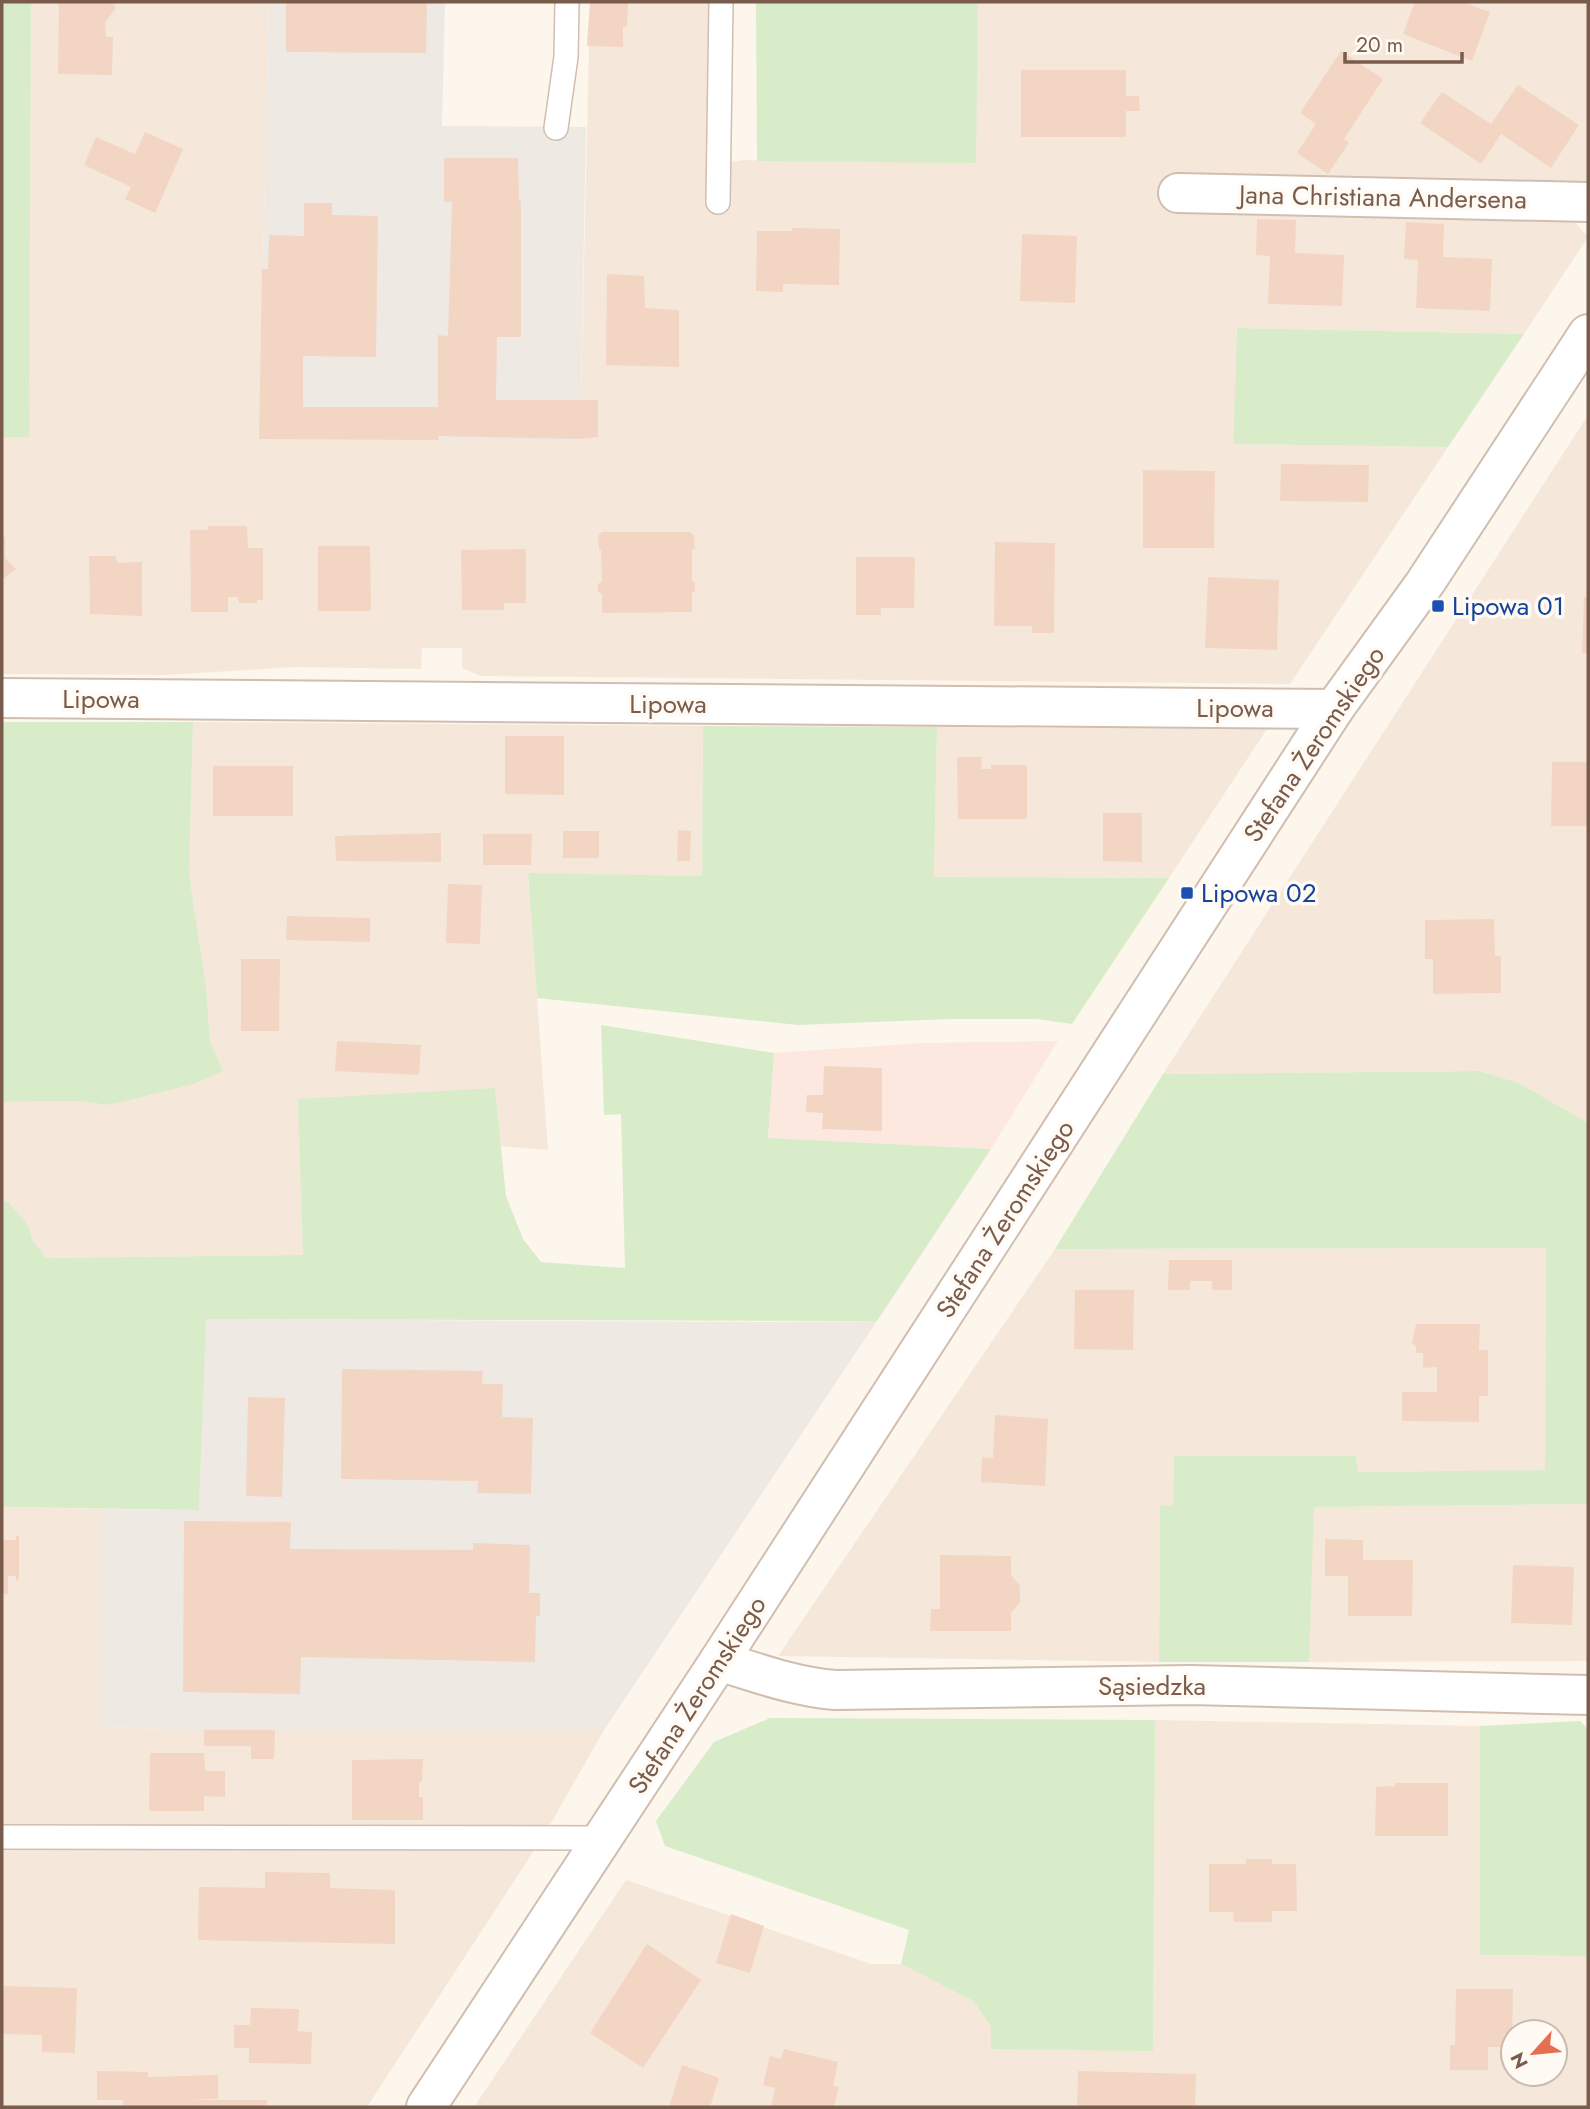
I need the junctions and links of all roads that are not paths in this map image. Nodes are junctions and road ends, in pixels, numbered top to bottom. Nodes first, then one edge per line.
1 (567, 2) edge
2 (721, 2) edge
3 (556, 128) dead end
4 (1178, 193) dead end
5 (718, 202) dead end
6 (1588, 202) edge
7 (1588, 334) edge
8 (1577, 369) edge
9 (2, 698) edge
10 (1334, 709) junction
11 (719, 1661) junction
12 (1588, 1695) edge
13 (2, 1837) edge
14 (603, 1838) junction
15 (426, 2107) edge

1 - 3 lane
2 - 5 lane
4 - 6 street, Jana Christiana Andersena
7 - 8 street, Stefana Żeromskiego
8 - 10 street, Stefana Żeromskiego
9 - 10 street, Lipowa
10 - 11 street, Stefana Żeromskiego
11 - 12 street, Sąsiedzka
11 - 14 street, Stefana Żeromskiego
13 - 14 lane
14 - 15 street, Stefana Żeromskiego

